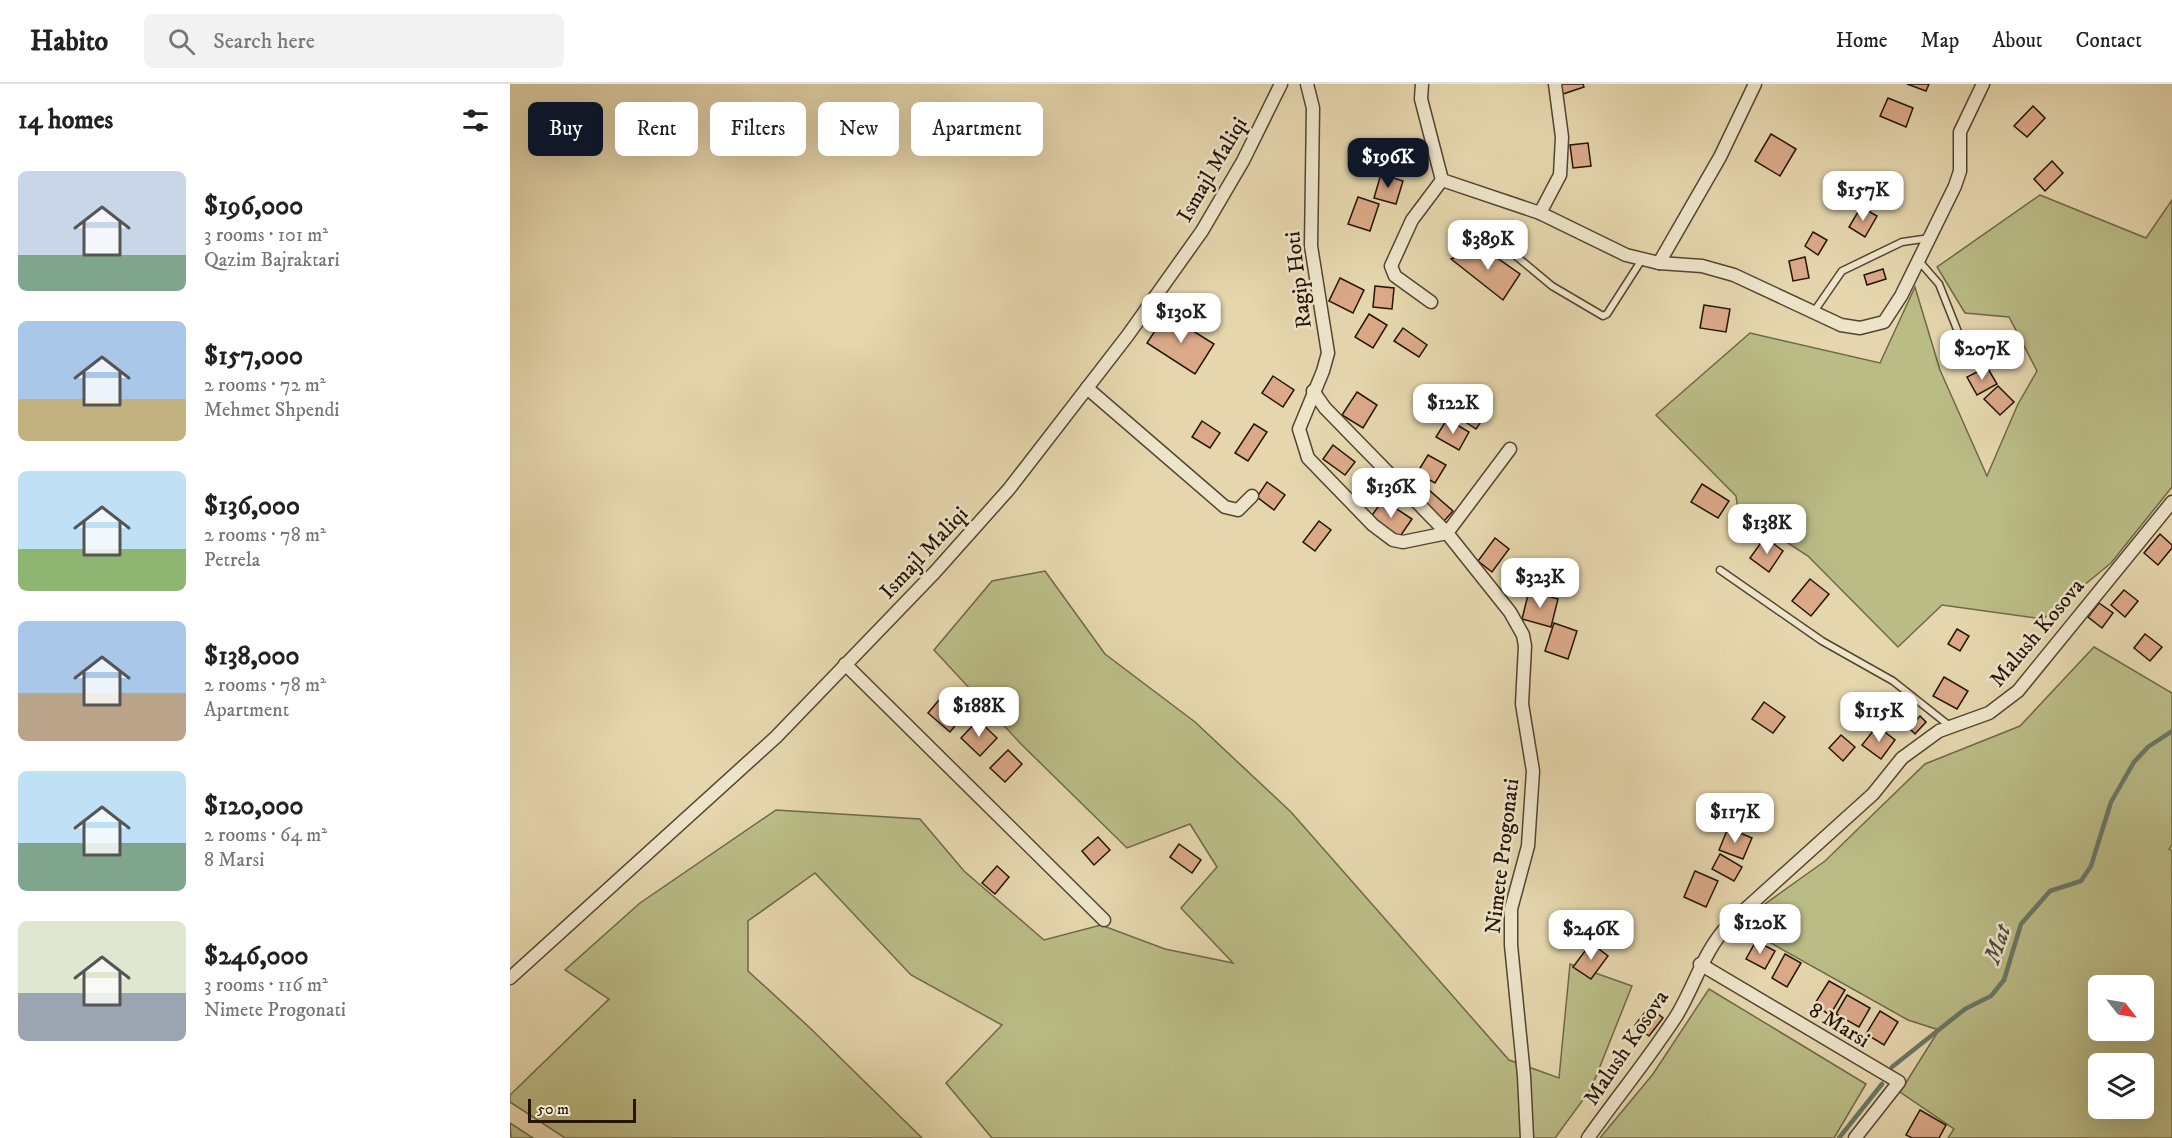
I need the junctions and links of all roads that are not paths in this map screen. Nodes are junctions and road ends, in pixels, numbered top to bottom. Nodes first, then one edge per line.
1 (1281, 84) edge
2 (1307, 84) edge
3 (1422, 84) edge
4 (1555, 84) edge
5 (1755, 84) edge
6 (1983, 84) edge
7 (1442, 180) junction
8 (1540, 213) junction
9 (1930, 238) junction
10 (1504, 246) dead end
11 (1641, 261) junction
12 (1919, 261) junction
13 (1659, 263) junction
14 (1431, 303) dead end
15 (1814, 313) junction
16 (1964, 347) dead end
17 (1088, 388) junction
18 (1313, 391) junction
19 (1510, 449) dead end
20 (1252, 496) dead end
21 (2172, 502) edge
22 (1447, 533) junction
23 (1720, 570) dead end
24 (845, 664) junction
25 (1952, 727) junction
26 (1104, 920) dead end
27 (1700, 964) junction
28 (510, 978) edge
29 (1527, 1138) edge
30 (1588, 1138) edge
31 (1855, 1138) edge

1 - 17 street, Ismajl Maliqi
2 - 18 street, Ragip Hoti
3 - 7 street
4 - 8 street
5 - 13 street
6 - 9 street
7 - 8 street
7 - 14 street
8 - 11 street
9 - 12 street
9 - 15 lane
10 - 11 lane
11 - 13 street
12 - 15 street
12 - 16 lane
13 - 15 street
17 - 20 street
17 - 24 street, Ismajl Maliqi
18 - 22 street, Nimete Progonati
18 - 22 street, Ragip Hoti
19 - 22 street
21 - 25 street, Malush Kosova
22 - 29 street, Nimete Progonati
23 - 25 lane
24 - 26 street
24 - 28 street, Ismajl Maliqi
25 - 27 street, Malush Kosova
27 - 30 street, Malush Kosova
27 - 31 street, 8 Marsi

